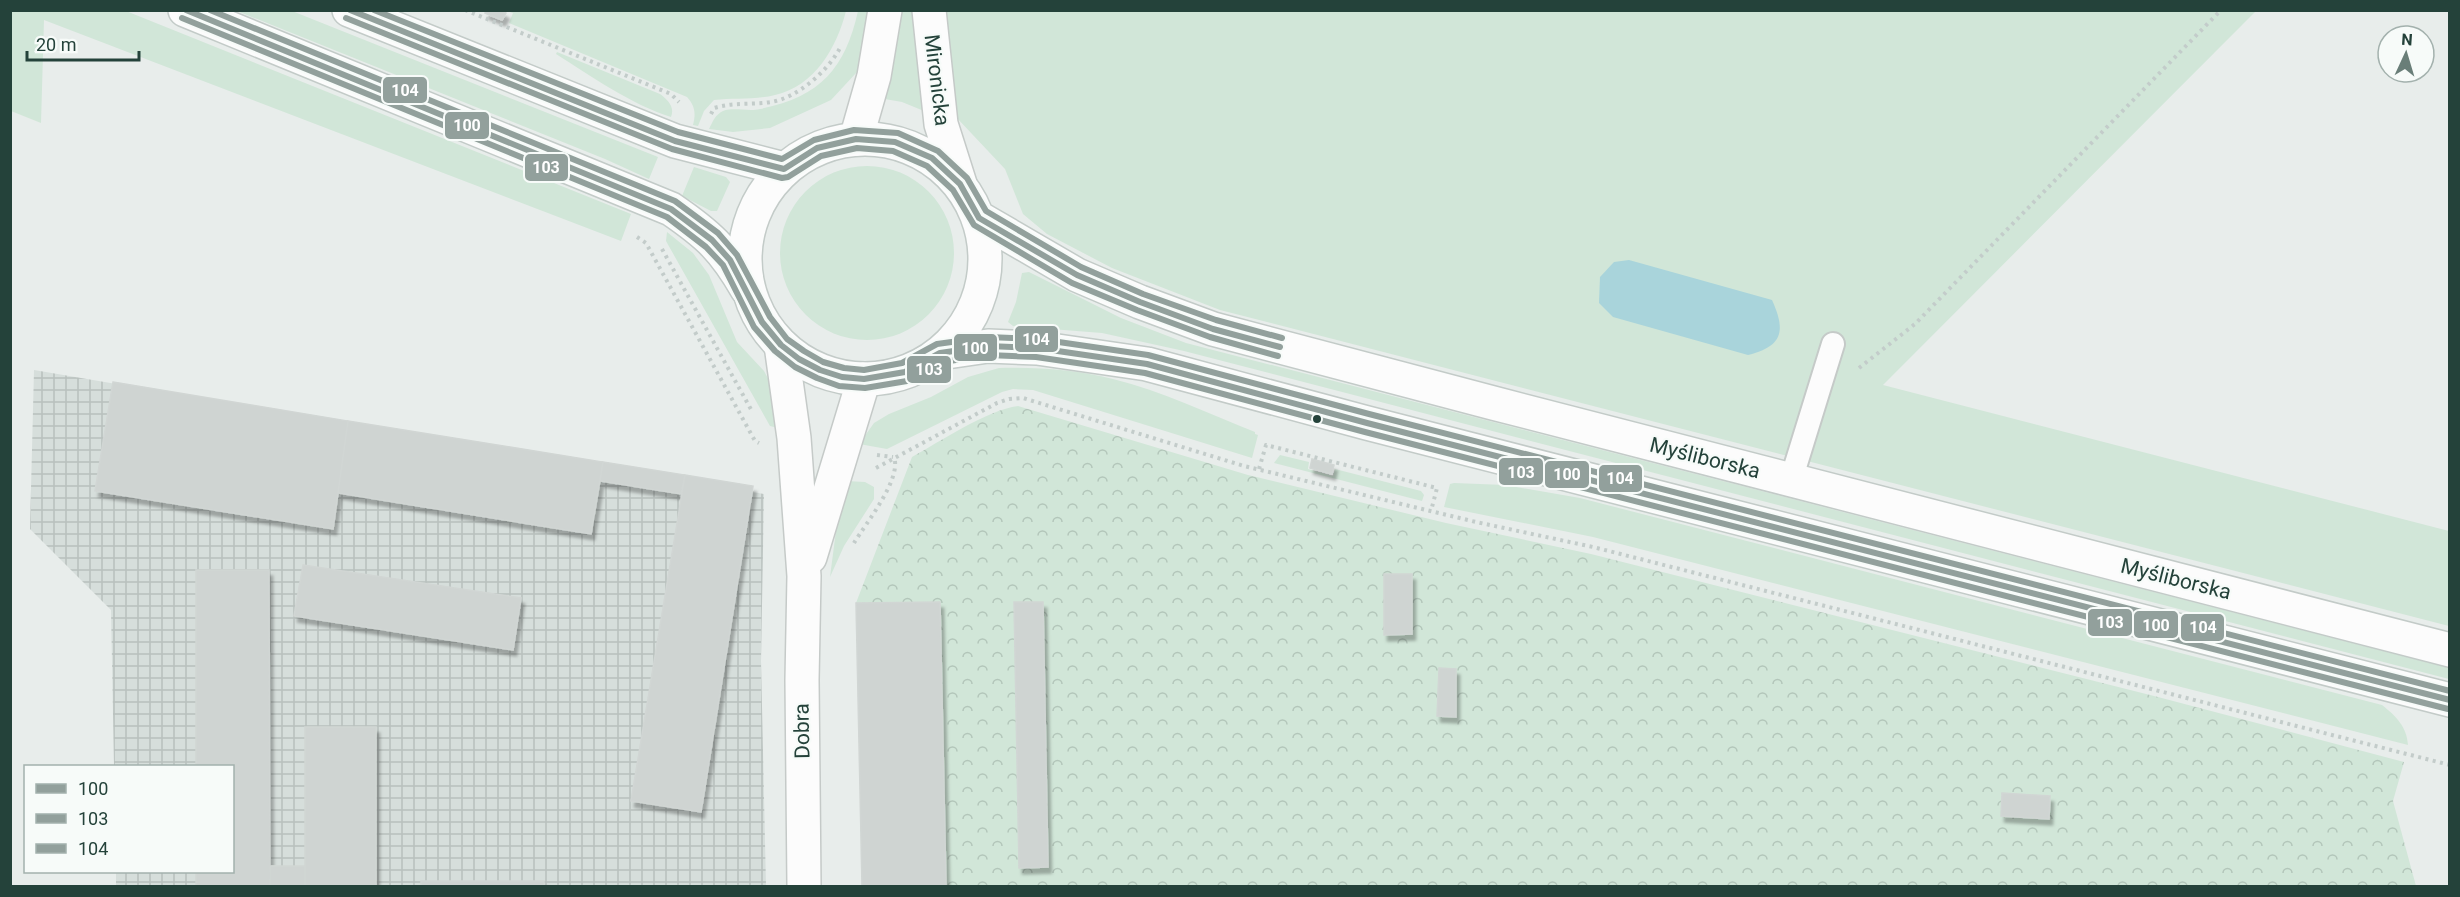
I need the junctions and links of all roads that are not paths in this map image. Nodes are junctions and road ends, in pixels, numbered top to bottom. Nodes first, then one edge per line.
1 (185, 10) edge
2 (349, 10) edge
3 (885, 10) edge
4 (929, 10) edge
5 (856, 139) junction
6 (784, 169) junction
7 (960, 184) junction
8 (979, 218) junction
9 (750, 295) junction
10 (1833, 344) dead end
11 (781, 345) junction
12 (940, 353) junction
13 (864, 379) junction
14 (1791, 480) junction
15 (804, 576) junction
16 (2450, 650) edge
17 (2450, 700) edge
18 (804, 886) edge

1 - 9 main road
2 - 6 main road
3 - 5 main road
4 - 7 main road, Mironicka
5 - 6 main road
5 - 7 main road
6 - 9 main road
7 - 8 main road
8 - 12 main road
8 - 14 main road, Myśliborska
9 - 11 main road
10 - 14 lane
11 - 13 main road
11 - 15 main road, Dobra
12 - 13 main road
12 - 17 main road
13 - 15 main road, Dobra
14 - 16 main road, Myśliborska
15 - 18 main road, Dobra

